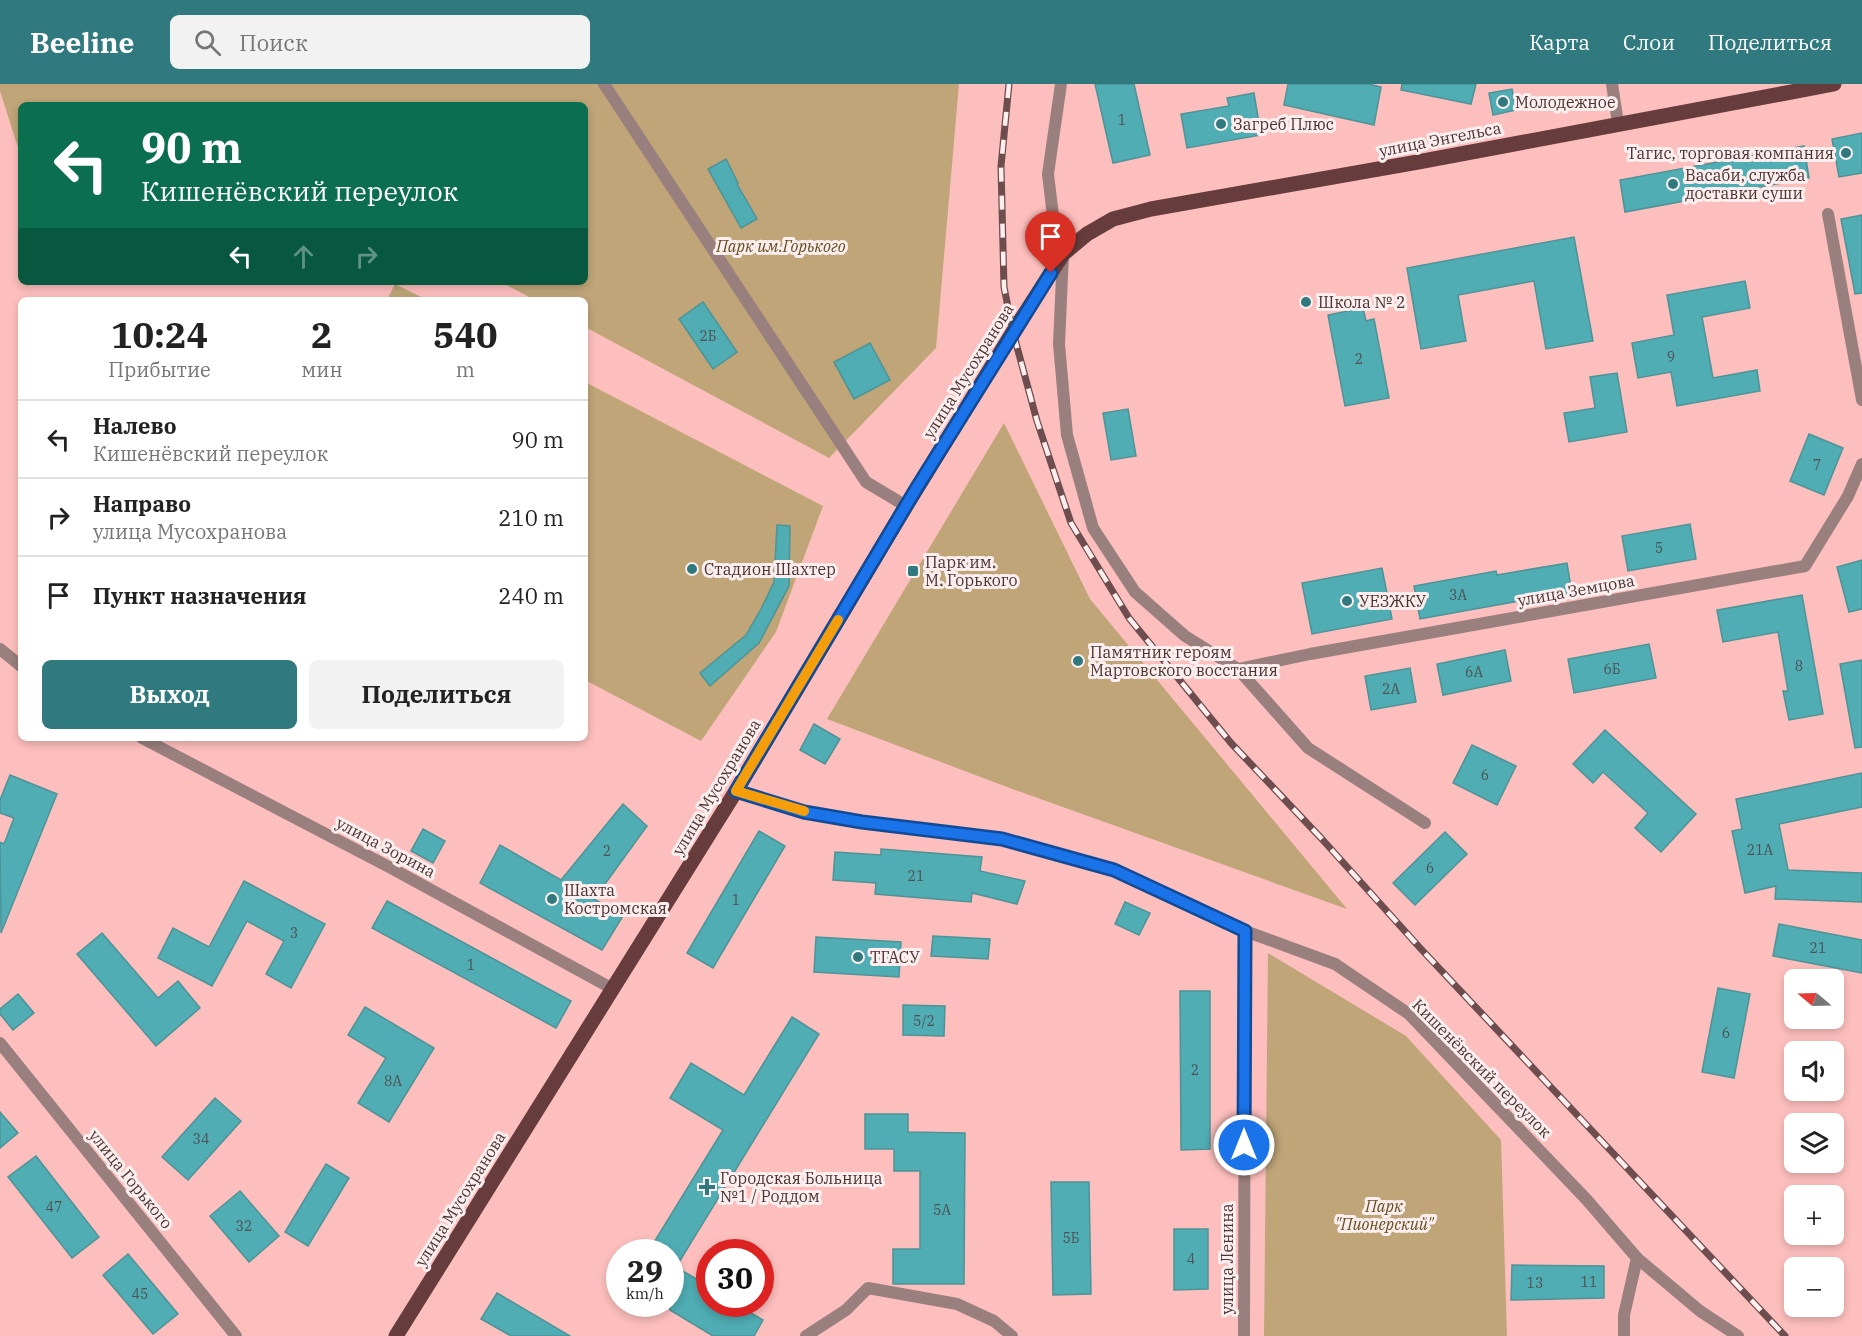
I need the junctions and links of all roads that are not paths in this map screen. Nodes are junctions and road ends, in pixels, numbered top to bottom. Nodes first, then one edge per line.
1 (604, 84) edge
2 (1061, 84) edge
3 (1612, 84) edge
4 (1834, 84) edge
5 (1618, 123) junction
6 (1828, 214) dead end
7 (1064, 254) junction
8 (1862, 400) edge
9 (1862, 464) edge
10 (906, 506) junction
11 (0, 648) edge
12 (18, 663) edge
13 (1238, 669) junction
14 (148, 741) edge
15 (736, 791) junction
16 (1425, 823) dead end
17 (1245, 931) junction
18 (614, 989) junction
19 (0, 1043) edge
20 (1637, 1258) junction
21 (236, 1336) edge
22 (396, 1336) edge
23 (806, 1336) edge
24 (1012, 1336) edge
25 (1244, 1336) edge
26 (1624, 1336) edge
27 (1738, 1336) edge

1 - 10 street
2 - 7 street
3 - 5 street
4 - 5 main road, улица Энгельса
5 - 7 main road, улица Энгельса
6 - 8 street
7 - 10 main road, улица Мусохранова
7 - 13 street
9 - 13 street, улица Земцова
10 - 15 main road, улица Мусохранова
11 - 12 street
13 - 16 street
14 - 18 street, улица Зорина
15 - 17 street, Кишенёвский переулок
15 - 18 main road, улица Мусохранова
17 - 20 street, Кишенёвский переулок
17 - 25 street, улица Ленина
18 - 22 main road, улица Мусохранова
19 - 21 street, улица Горького
20 - 26 street
20 - 27 street, Кишенёвский переулок
23 - 24 street

